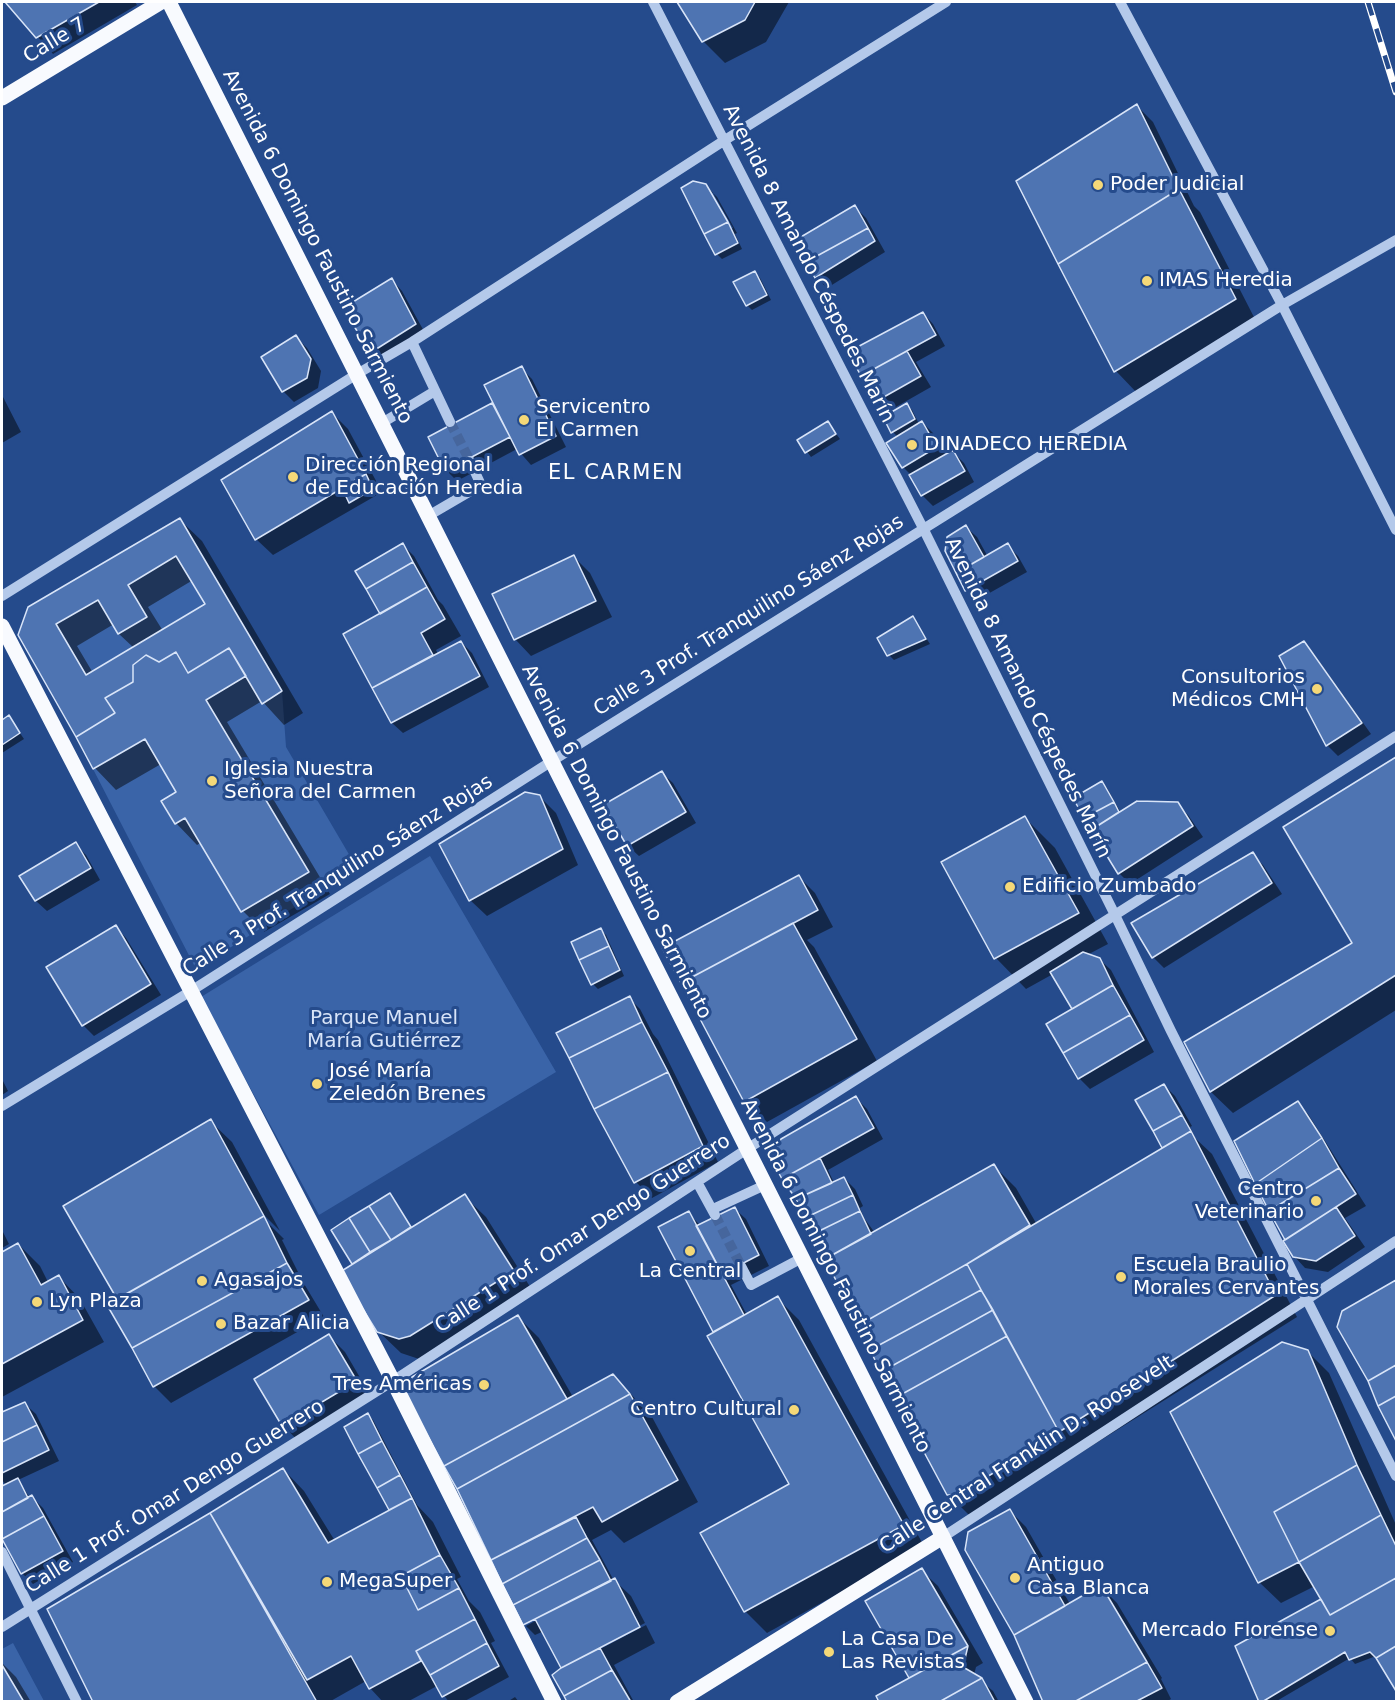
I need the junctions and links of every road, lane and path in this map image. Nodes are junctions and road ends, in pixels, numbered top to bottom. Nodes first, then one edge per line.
1 (161, 2) edge
2 (169, 2) edge
3 (653, 2) edge
4 (946, 2) edge
5 (1120, 2) edge
6 (2, 98) edge
7 (725, 140) junction
8 (1396, 240) edge
9 (1282, 305) junction
10 (412, 342) junction
11 (357, 374) junction
12 (435, 391) junction
13 (450, 422) tunnel mouth
14 (382, 423) junction
15 (470, 461) tunnel mouth
16 (428, 516) junction
17 (923, 528) junction
18 (1396, 530) edge
19 (2, 596) edge
20 (2, 626) edge
21 (1396, 736) edge
22 (552, 761) junction
23 (1115, 915) junction
24 (191, 991) junction
25 (2, 1106) edge
26 (747, 1149) junction
27 (697, 1182) junction
28 (765, 1185) junction
29 (1396, 1240) edge
30 (802, 1258) junction
31 (741, 1266) tunnel mouth
32 (1305, 1299) junction
33 (393, 1381) junction
34 (1396, 1476) edge
35 (943, 1537) junction
36 (2, 1552) edge
37 (31, 1609) junction
38 (2, 1627) edge
39 (77, 1701) edge
40 (554, 1701) edge
41 (677, 1701) edge
42 (1026, 1701) edge

1 - 6 main road, Calle 7
2 - 11 main road, Avenida 6 Domingo Faustino Sarmiento
3 - 7 street, Avenida 8 Amando Céspedes Marín
4 - 7 street
5 - 9 street
7 - 10 street
7 - 17 street, Avenida 8 Amando Céspedes Marín
8 - 9 street, Calle 3 Prof. Tranquilino Sáenz Rojas
9 - 17 street, Calle 3 Prof. Tranquilino Sáenz Rojas
9 - 18 street
10 - 11 street
10 - 12 street
11 - 14 main road, Avenida 6 Domingo Faustino Sarmiento
11 - 19 street
12 - 13 street
12 - 14 street
14 - 16 main road, Avenida 6 Domingo Faustino Sarmiento
15 - 16 street
16 - 22 main road, Avenida 6 Domingo Faustino Sarmiento
17 - 22 street, Calle 3 Prof. Tranquilino Sáenz Rojas
17 - 23 street, Avenida 8 Amando Céspedes Marín
20 - 24 main road
21 - 23 street, Calle 1 Prof. Omar Dengo Guerrero
22 - 24 street, Calle 3 Prof. Tranquilino Sáenz Rojas
22 - 26 main road, Avenida 6 Domingo Faustino Sarmiento
23 - 26 street, Calle 1 Prof. Omar Dengo Guerrero
23 - 32 street, Avenida 8 Amando Céspedes Marín
24 - 25 street, Calle 3 Prof. Tranquilino Sáenz Rojas
24 - 33 main road
26 - 27 street, Calle 1 Prof. Omar Dengo Guerrero
26 - 28 main road, Avenida 6 Domingo Faustino Sarmiento
27 - 28 street
27 - 33 street, Calle 1 Prof. Omar Dengo Guerrero
28 - 30 main road, Avenida 6 Domingo Faustino Sarmiento
29 - 32 street, Calle Central Franklin D. Roosevelt
30 - 31 street
30 - 35 main road, Avenida 6 Domingo Faustino Sarmiento
32 - 34 street, Avenida 8 Amando Céspedes Marín
32 - 35 street, Calle Central Franklin D. Roosevelt
33 - 37 street, Calle 1 Prof. Omar Dengo Guerrero
33 - 40 main road
35 - 41 main road, Calle Central Franklin D. Roosevelt
35 - 42 main road, Avenida 6 Domingo Faustino Sarmiento
36 - 37 street
37 - 38 street, Calle 1 Prof. Omar Dengo Guerrero
37 - 39 street

